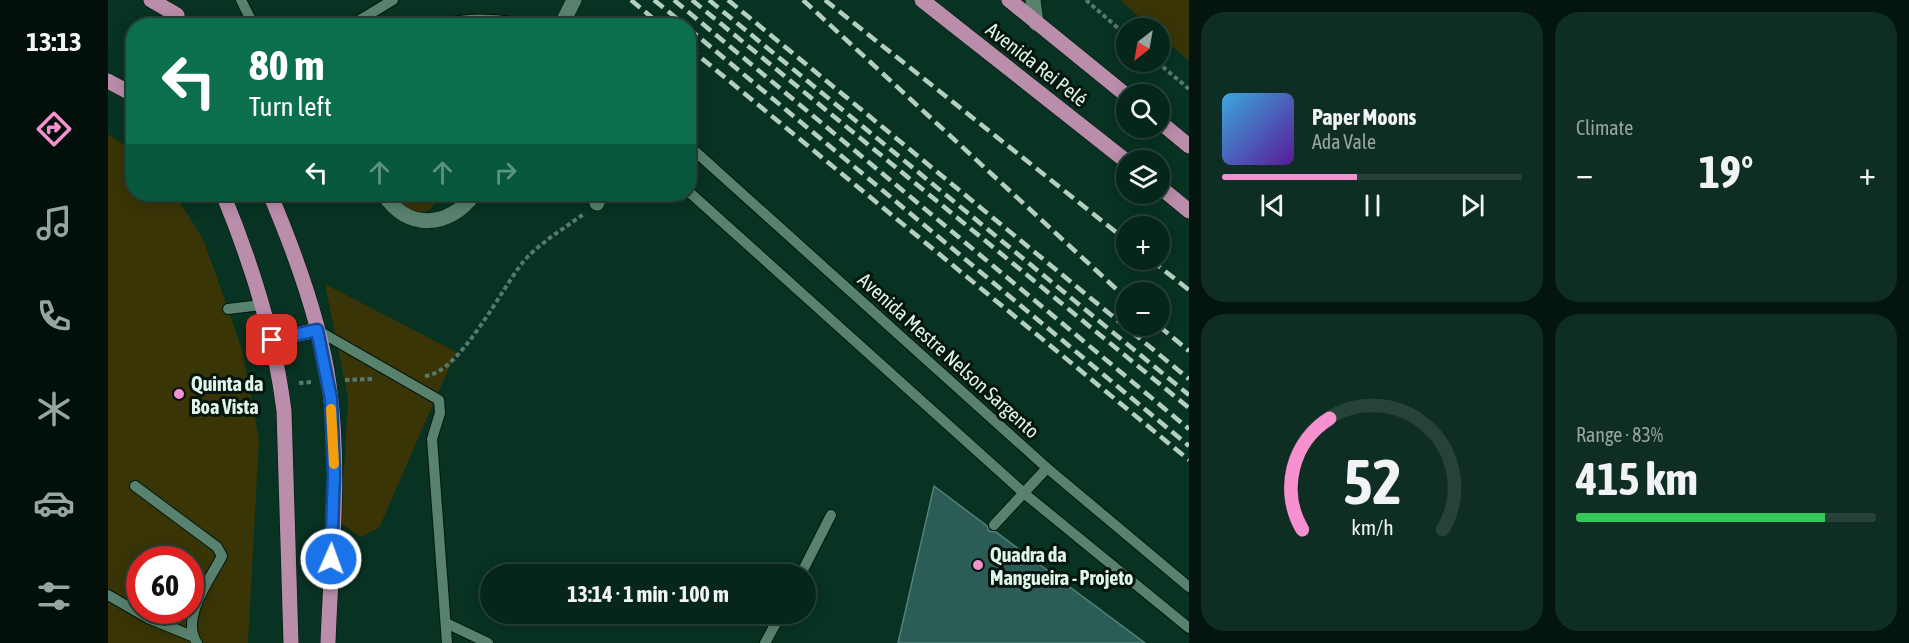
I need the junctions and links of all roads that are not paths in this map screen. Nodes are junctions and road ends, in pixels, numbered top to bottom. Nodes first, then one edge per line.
1 (151, 0) edge
2 (159, 0) edge
3 (168, 0) edge
4 (241, 0) edge
5 (393, 0) edge
6 (574, 0) edge
7 (922, 0) edge
8 (1009, 0) edge
9 (1033, 0) edge
10 (177, 18) edge
11 (178, 18) edge
12 (179, 18) edge
13 (250, 18) edge
14 (363, 18) edge
15 (565, 18) edge
16 (1036, 23) junction
17 (108, 81) edge
18 (1116, 87) edge
19 (126, 91) edge
20 (1170, 130) edge
21 (1189, 146) edge
22 (696, 152) edge
23 (1116, 153) edge
24 (1170, 195) edge
25 (696, 198) edge
26 (225, 201) edge
27 (272, 201) edge
28 (388, 201) edge
29 (469, 201) edge
30 (1189, 211) edge
31 (261, 305) junction
32 (228, 309) dead end
33 (317, 330) junction
34 (272, 340) junction
35 (1047, 468) junction
36 (135, 486) dead end
37 (1025, 494) junction
38 (831, 515) dead end
39 (994, 525) dead end
40 (806, 564) edge
41 (1189, 587) edge
42 (108, 595) edge
43 (446, 623) junction
44 (775, 624) edge
45 (1189, 628) edge
46 (195, 640) edge
47 (291, 643) edge
48 (328, 643) edge
49 (447, 643) edge
50 (488, 643) edge
51 (765, 643) edge

1 - 10 main road
2 - 11 main road
3 - 12 main road
4 - 13 lane
5 - 14 lane
6 - 15 street
7 - 23 main road, Avenida Rei Pelé
8 - 16 main road, Avenida Rei Pelé
9 - 16 street
16 - 18 main road, Avenida Rei Pelé
17 - 19 main road
20 - 21 main road
22 - 35 lane, Avenida Mestre Nelson Sargento
24 - 30 main road
25 - 37 lane
26 - 31 main road
27 - 33 main road
28 - 29 street
31 - 32 lane
31 - 34 main road
33 - 34 main road
33 - 43 lane
33 - 48 main road
34 - 47 main road
35 - 37 lane
35 - 41 lane, Avenida Mestre Nelson Sargento
36 - 46 lane
37 - 39 lane
37 - 45 lane
38 - 40 lane
42 - 46 lane
43 - 49 lane
43 - 50 lane
44 - 51 lane

